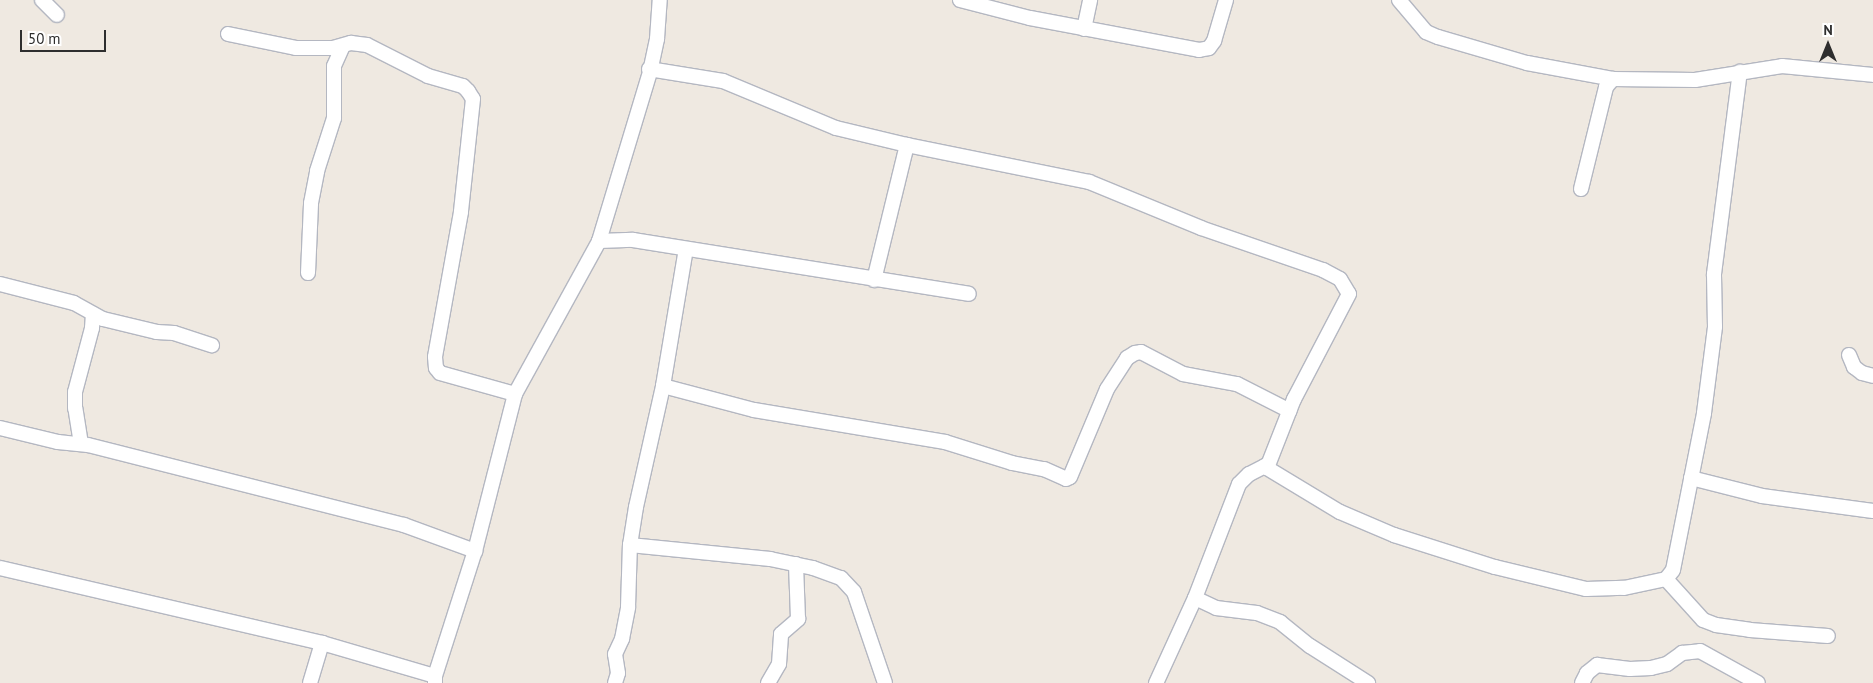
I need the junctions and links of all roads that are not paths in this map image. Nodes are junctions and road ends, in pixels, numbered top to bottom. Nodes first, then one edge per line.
1 (42, 0) edge
2 (660, 0) edge
3 (960, 0) edge
4 (1090, 0) edge
5 (1226, 0) edge
6 (1398, 0) edge
7 (57, 15) dead end
8 (1084, 29) junction
9 (228, 34) dead end
10 (343, 46) junction
11 (320, 48) junction
12 (334, 66) junction
13 (650, 69) junction
14 (1740, 72) junction
15 (1873, 75) edge
16 (1613, 79) junction
17 (907, 146) junction
18 (1581, 189) dead end
19 (599, 241) junction
20 (686, 250) junction
21 (308, 273) dead end
22 (874, 280) junction
23 (0, 284) edge
24 (969, 294) dead end
25 (93, 314) junction
26 (212, 345) dead end
27 (1849, 355) dead end
28 (1873, 376) edge
29 (663, 386) junction
30 (515, 394) junction
31 (1290, 411) junction
32 (0, 428) edge
33 (81, 444) junction
34 (1267, 468) junction
35 (1691, 478) junction
36 (1873, 512) edge
37 (630, 545) junction
38 (474, 551) junction
39 (796, 564) junction
40 (0, 568) edge
41 (1666, 579) junction
42 (1194, 598) junction
43 (1828, 636) dead end
44 (322, 643) junction
45 (435, 680) edge
46 (310, 683) edge
47 (615, 683) edge
48 (768, 683) edge
49 (885, 683) edge
50 (1156, 683) edge
51 (1368, 683) edge
52 (1582, 683) edge
53 (1758, 683) edge

1 - 7 street
2 - 13 street
3 - 8 street
4 - 8 street
5 - 8 street
6 - 16 street
9 - 11 street
10 - 11 street
10 - 12 street
10 - 30 street
11 - 12 street
12 - 21 street
13 - 17 street
13 - 19 street
14 - 15 street
14 - 16 street
14 - 35 street
16 - 18 street
17 - 22 street
17 - 31 street
19 - 20 street
19 - 30 street
20 - 22 street
20 - 29 street
22 - 24 street
23 - 25 street
25 - 26 street
25 - 33 street
27 - 28 street
29 - 31 street
29 - 37 street
30 - 38 street
31 - 34 street
32 - 33 street
33 - 38 street
34 - 41 street
34 - 42 street
35 - 36 street
35 - 41 street
37 - 39 street
37 - 47 street
38 - 45 street
39 - 48 street
39 - 49 street
40 - 44 street
41 - 43 street
42 - 50 street
42 - 51 street
44 - 45 street
44 - 46 street
52 - 53 street

